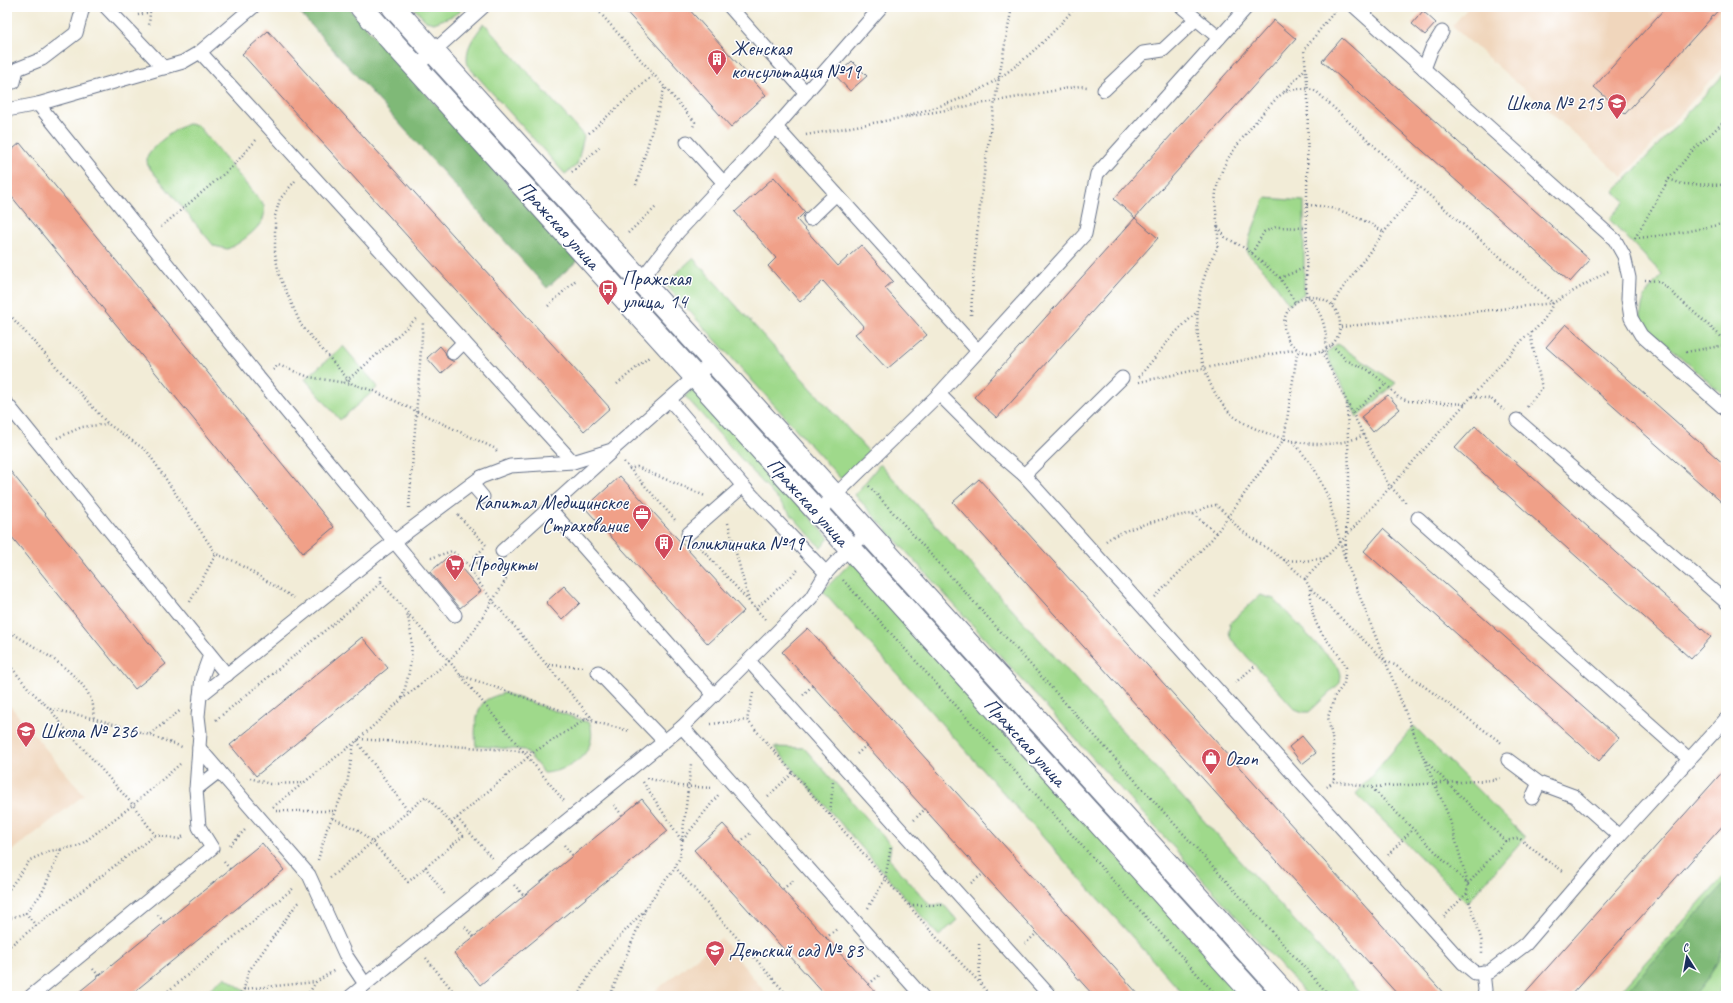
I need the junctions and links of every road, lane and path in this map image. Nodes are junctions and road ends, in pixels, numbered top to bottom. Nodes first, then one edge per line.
1 (83, 7) edge
2 (106, 7) edge
3 (253, 7) edge
4 (361, 7) edge
5 (393, 7) edge
6 (483, 7) edge
7 (595, 7) edge
8 (730, 7) edge
9 (881, 7) edge
10 (1012, 7) edge
11 (1075, 7) edge
12 (1182, 7) edge
13 (1247, 7) edge
14 (1337, 7) edge
15 (1355, 7) edge
16 (132, 16) dead end
17 (1196, 19) junction
18 (148, 31) dead end
19 (1442, 32) dead end
20 (1219, 38) junction
21 (200, 52) junction
22 (434, 52) junction
23 (416, 67) junction
24 (164, 68) junction
25 (1306, 68) junction
26 (1424, 69) junction
27 (654, 74) junction
28 (998, 78) junction
29 (14, 82) dead end
30 (664, 86) junction
31 (1308, 89) junction
32 (1099, 90) joint
33 (806, 93) junction
34 (1282, 94) junction
35 (951, 102) junction
36 (994, 102) junction
37 (38, 104) junction
38 (951, 109) junction
39 (7, 110) edge
40 (894, 120) junction
41 (1726, 120) edge
42 (268, 127) junction
43 (776, 127) junction
44 (589, 133) dead end
45 (804, 136) dead end
46 (687, 142) joint
47 (601, 146) dead end
48 (583, 162) dead end
49 (307, 169) junction
50 (1669, 179) junction
51 (724, 184) junction
52 (636, 185) dead end
53 (1726, 185) edge
54 (1419, 186) junction
55 (836, 194) junction
56 (1307, 205) junction
57 (656, 207) dead end
58 (810, 219) dead end
59 (1726, 222) edge
60 (1218, 227) junction
61 (1307, 228) junction
62 (1384, 232) junction
63 (628, 234) dead end
64 (1635, 238) junction
65 (146, 240) junction
66 (1252, 253) junction
67 (1624, 256) junction
68 (1307, 267) junction
69 (1614, 268) dead end
70 (581, 276) dead end
71 (1280, 278) junction
72 (1629, 278) junction
73 (640, 280) junction
74 (1307, 295) junction
75 (622, 296) junction
76 (1294, 302) junction
77 (1553, 304) junction
78 (1333, 305) junction
79 (548, 306) dead end
80 (427, 309) junction
81 (1198, 311) junction
82 (7, 312) edge
83 (971, 314) dead end
84 (1341, 327) junction
85 (1530, 334) junction
86 (1726, 341) edge
87 (464, 342) junction
88 (1332, 345) junction
89 (1726, 345) edge
90 (1298, 349) junction
91 (1327, 350) junction
92 (978, 351) junction
93 (1322, 352) junction
94 (453, 353) dead end
95 (651, 355) dead end
96 (1326, 356) junction
97 (1664, 356) junction
98 (713, 361) junction
99 (1205, 368) junction
100 (696, 376) junction
101 (1122, 378) dead end
102 (348, 379) junction
103 (260, 380) junction
104 (343, 383) junction
105 (352, 384) junction
106 (617, 384) dead end
107 (1386, 384) junction
108 (939, 394) junction
109 (1472, 396) junction
110 (670, 400) junction
111 (1347, 401) junction
112 (7, 404) edge
113 (1465, 404) junction
114 (1726, 410) edge
115 (417, 411) junction
116 (1353, 412) junction
117 (1513, 417) junction
118 (108, 424) junction
119 (1364, 435) junction
120 (1284, 439) junction
121 (1292, 441) junction
122 (1349, 442) junction
123 (43, 448) junction
124 (612, 450) junction
125 (573, 462) junction
126 (510, 466) junction
127 (858, 474) junction
128 (1024, 475) junction
129 (472, 484) junction
130 (743, 486) junction
131 (1391, 487) junction
132 (483, 497) dead end
133 (835, 497) junction
134 (447, 503) junction
135 (1408, 505) dead end
136 (550, 509) junction
137 (817, 513) junction
138 (1193, 514) junction
139 (1228, 516) junction
140 (1418, 518) dead end
141 (868, 533) junction
142 (1216, 533) junction
143 (688, 534) dead end
144 (1346, 537) junction
145 (396, 542) junction
146 (1340, 542) junction
147 (849, 548) junction
148 (483, 549) junction
149 (502, 551) dead end
150 (1093, 552) junction
151 (379, 553) junction
152 (216, 554) junction
153 (487, 554) dead end
154 (408, 556) junction
155 (811, 557) junction
156 (1325, 558) junction
157 (1345, 558) junction
158 (1284, 560) junction
159 (492, 561) dead end
160 (477, 562) junction
161 (470, 566) junction
162 (497, 567) dead end
163 (832, 574) junction
164 (1305, 579) junction
165 (381, 582) junction
166 (1310, 588) junction
167 (493, 601) junction
168 (1726, 602) edge
169 (310, 608) junction
170 (1143, 608) junction
171 (756, 609) dead end
172 (407, 613) junction
173 (455, 615) dead end
174 (181, 619) junction
175 (7, 630) edge
176 (210, 655) junction
177 (449, 661) junction
178 (749, 661) junction
179 (1385, 661) junction
180 (7, 662) edge
181 (549, 665) junction
182 (1256, 665) dead end
183 (758, 671) junction
184 (598, 672) joint
185 (460, 674) junction
186 (226, 675) junction
187 (1221, 694) junction
188 (714, 695) junction
189 (200, 696) junction
190 (402, 699) junction
191 (50, 709) junction
192 (591, 716) junction
193 (94, 718) junction
194 (586, 719) junction
195 (1726, 719) edge
196 (747, 720) junction
197 (595, 722) junction
198 (682, 727) junction
199 (200, 733) junction
200 (149, 734) junction
201 (357, 741) junction
202 (664, 741) junction
203 (697, 744) junction
204 (184, 748) dead end
205 (199, 748) junction
206 (523, 751) junction
207 (534, 752) junction
208 (528, 757) junction
209 (836, 758) junction
210 (1424, 759) junction
211 (1689, 759) junction
212 (1508, 760) joint
213 (183, 762) dead end
214 (1520, 769) junction
215 (219, 771) junction
216 (793, 773) junction
217 (633, 774) junction
218 (248, 778) dead end
219 (1334, 782) junction
220 (1446, 782) junction
221 (303, 783) junction
222 (725, 783) junction
223 (1434, 783) junction
224 (1539, 783) junction
225 (687, 787) junction
226 (1371, 787) junction
227 (196, 790) junction
228 (1314, 798) junction
229 (1532, 798) dead end
230 (133, 805) junction
231 (754, 808) junction
232 (335, 811) junction
233 (408, 811) junction
234 (575, 813) junction
235 (830, 815) junction
236 (259, 817) junction
237 (332, 818) junction
238 (457, 818) junction
239 (451, 822) junction
240 (895, 824) junction
241 (1413, 829) junction
242 (187, 833) dead end
243 (155, 835) junction
244 (1619, 836) junction
245 (682, 841) junction
246 (1505, 841) junction
247 (372, 842) junction
248 (61, 849) junction
249 (224, 850) dead end
250 (425, 867) junction
251 (675, 867) junction
252 (1376, 867) junction
253 (504, 872) junction
254 (309, 875) junction
255 (885, 879) junction
256 (1468, 884) junction
257 (1578, 884) junction
258 (315, 890) junction
259 (7, 892) edge
260 (1467, 893) junction
261 (958, 894) junction
262 (296, 905) dead end
263 (908, 905) junction
264 (457, 910) junction
265 (645, 910) junction
266 (26, 913) junction
267 (978, 916) junction
268 (7, 920) edge
269 (858, 924) junction
270 (36, 926) junction
271 (1432, 929) junction
272 (414, 944) junction
273 (7, 948) edge
274 (350, 961) junction
275 (1483, 972) junction
276 (316, 982) junction
277 (980, 983) junction
278 (365, 984) junction
279 (244, 989) junction
280 (32, 996) edge
281 (162, 996) edge
282 (238, 996) edge
283 (307, 996) edge
284 (350, 996) edge
285 (457, 996) edge
286 (579, 996) edge
287 (610, 996) edge
288 (788, 996) edge
289 (922, 996) edge
290 (990, 996) edge
291 (1050, 996) edge
292 (1217, 996) edge
293 (1255, 996) edge
294 (1286, 996) edge
295 (1330, 996) edge
296 (1484, 996) edge

1 - 29 lane
2 - 24 lane
3 - 21 lane
4 - 23 street, Пражская улица
5 - 22 street, Пражская улица
6 - 22 lane
7 - 27 path
8 - 33 lane
9 - 33 lane
10 - 28 path
11 - 28 path
12 - 17 lane
13 - 20 lane
14 - 25 path
15 - 26 lane
16 - 18 path
17 - 20 lane
17 - 32 lane
19 - 26 lane
20 - 92 lane
21 - 24 lane
21 - 42 lane
22 - 23 lane
22 - 73 street, Пражская улица
23 - 75 street, Пражская улица
24 - 37 lane
25 - 31 path
25 - 34 path
26 - 67 lane
27 - 30 path
27 - 44 path
28 - 35 path
28 - 36 path
30 - 46 path
30 - 52 path
31 - 34 path
31 - 54 path
31 - 56 path
32 - 36 path
33 - 43 lane
34 - 60 path
35 - 38 path
35 - 40 path
36 - 38 path
36 - 83 path
37 - 39 lane
37 - 65 lane
38 - 40 path
40 - 45 path
41 - 50 path
42 - 49 lane
42 - 65 path
43 - 51 lane
43 - 55 lane
46 - 51 lane
47 - 48 path
49 - 80 lane
49 - 102 path
50 - 53 path
50 - 64 path
51 - 73 lane
54 - 62 path
54 - 77 path
55 - 58 lane
55 - 92 lane
56 - 61 path
56 - 62 path
57 - 63 path
59 - 64 path
60 - 66 path
60 - 81 path
61 - 66 path
61 - 68 path
62 - 78 path
64 - 67 path
65 - 103 lane
66 - 71 path
67 - 72 lane
68 - 71 path
68 - 74 path
69 - 77 path
70 - 79 path
71 - 76 path
72 - 86 path
72 - 97 lane
73 - 75 lane
73 - 98 street, Пражская улица
74 - 76 path
74 - 78 path
74 - 91 path
75 - 100 street, Пражская улица
76 - 90 path
77 - 84 path
77 - 85 path
78 - 84 path
80 - 87 lane
80 - 102 path
80 - 115 path
81 - 99 path
81 - 99 path
82 - 118 path
84 - 88 path
85 - 109 path
85 - 117 path
87 - 94 lane
87 - 125 lane
88 - 91 path
88 - 107 path
89 - 97 path
90 - 93 path
90 - 99 path
90 - 120 path
91 - 93 path
91 - 96 path
92 - 108 lane
93 - 96 path
95 - 106 path
96 - 111 path
97 - 114 lane
98 - 100 lane
98 - 133 street, Пражская улица
99 - 120 path
100 - 110 lane
100 - 137 street, Пражская улица
101 - 128 lane
102 - 104 path
102 - 105 path
103 - 104 path
103 - 145 lane
104 - 105 path
105 - 115 path
107 - 113 path
107 - 116 path
108 - 127 lane
108 - 128 lane
109 - 113 path
109 - 117 path
110 - 124 lane
110 - 130 lane
111 - 116 path
111 - 122 path
112 - 123 lane
113 - 131 path
115 - 126 path
115 - 145 path
116 - 119 path
117 - 168 lane
118 - 123 path
118 - 152 path
119 - 122 path
119 - 131 path
120 - 121 path
120 - 139 path
121 - 122 path
121 - 146 path
122 - 144 path
123 - 174 lane
124 - 125 lane
124 - 136 lane
125 - 126 lane
126 - 129 lane
127 - 133 lane
127 - 295 path
128 - 150 lane
129 - 132 lane
129 - 134 lane
130 - 143 lane
130 - 155 lane
131 - 135 path
131 - 144 path
133 - 137 lane
133 - 141 street, Пражская улица
134 - 145 lane
134 - 148 path
136 - 149 lane
136 - 188 lane
137 - 147 street, Пражская улица
138 - 139 path
138 - 142 path
138 - 150 path
139 - 142 path
139 - 158 path
140 - 211 lane
141 - 147 lane
141 - 294 street, Пражская улица
142 - 170 path
144 - 146 path
144 - 157 path
145 - 151 lane
145 - 154 lane
146 - 156 path
146 - 157 path
147 - 163 lane
147 - 293 street, Пражская улица
148 - 153 path
148 - 160 path
150 - 170 lane
151 - 165 path
151 - 169 lane
152 - 169 path
152 - 174 path
154 - 161 path
154 - 173 lane
155 - 163 lane
155 - 171 path
156 - 158 path
156 - 164 path
157 - 179 path
158 - 164 path
159 - 160 path
160 - 161 path
161 - 167 path
162 - 167 path
163 - 178 lane
163 - 292 path
164 - 166 path
165 - 172 path
165 - 199 path
166 - 179 path
166 - 219 path
167 - 177 path
167 - 181 path
169 - 186 lane
170 - 187 lane
172 - 177 path
172 - 190 path
174 - 176 lane
175 - 193 path
176 - 186 lane
176 - 189 lane
177 - 185 path
177 - 190 path
178 - 183 lane
178 - 188 lane
179 - 210 path
179 - 212 path
180 - 191 path
181 - 184 path
181 - 192 path
182 - 187 path
183 - 196 path
183 - 209 lane
184 - 202 lane
185 - 194 path
185 - 206 path
186 - 189 lane
187 - 228 lane
188 - 198 lane
189 - 199 lane
189 - 200 path
190 - 201 path
191 - 193 path
191 - 230 path
192 - 194 path
192 - 197 path
193 - 200 path
194 - 197 path
194 - 207 path
195 - 211 lane
196 - 198 path
196 - 216 path
197 - 202 path
198 - 202 lane
198 - 203 lane
199 - 205 lane
200 - 204 path
201 - 206 path
201 - 221 path
201 - 232 path
201 - 233 path
202 - 217 lane
203 - 222 lane
203 - 225 path
205 - 215 lane
205 - 227 lane
206 - 207 path
206 - 208 path
207 - 208 path
208 - 234 path
208 - 238 path
209 - 235 path
209 - 240 lane
210 - 220 path
210 - 223 path
211 - 244 lane
212 - 214 lane
213 - 230 path
214 - 220 path
214 - 224 lane
215 - 227 lane
215 - 236 lane
216 - 231 path
216 - 235 path
217 - 225 path
217 - 234 lane
217 - 245 path
218 - 221 path
219 - 226 path
219 - 228 path
220 - 223 path
220 - 246 path
221 - 232 path
222 - 225 path
222 - 231 lane
222 - 245 path
223 - 226 path
223 - 256 path
224 - 229 lane
224 - 244 lane
225 - 245 path
226 - 241 path
227 - 280 lane
228 - 252 lane
230 - 243 path
230 - 248 path
231 - 269 lane
232 - 237 path
233 - 239 path
233 - 247 path
234 - 253 lane
235 - 255 path
236 - 249 path
236 - 254 lane
237 - 247 path
237 - 254 path
238 - 239 path
238 - 253 path
239 - 250 path
240 - 255 path
240 - 261 lane
241 - 252 path
241 - 256 path
242 - 243 path
243 - 270 path
244 - 257 lane
245 - 251 path
246 - 256 path
246 - 257 path
247 - 250 path
247 - 258 path
248 - 259 path
248 - 266 path
250 - 264 path
251 - 265 path
251 - 288 path
252 - 271 lane
253 - 264 lane
254 - 258 lane
254 - 281 path
255 - 263 path
255 - 269 path
256 - 260 path
257 - 275 lane
258 - 274 lane
260 - 271 path
260 - 275 path
261 - 263 path
261 - 267 lane
262 - 279 path
263 - 277 path
264 - 272 lane
265 - 286 path
265 - 287 path
266 - 268 path
266 - 270 path
267 - 277 path
267 - 291 lane
269 - 289 lane
270 - 273 path
271 - 275 lane
272 - 278 lane
272 - 285 path
274 - 276 path
274 - 278 lane
275 - 296 lane
276 - 279 path
276 - 283 path
277 - 290 path
278 - 284 lane
279 - 282 path

